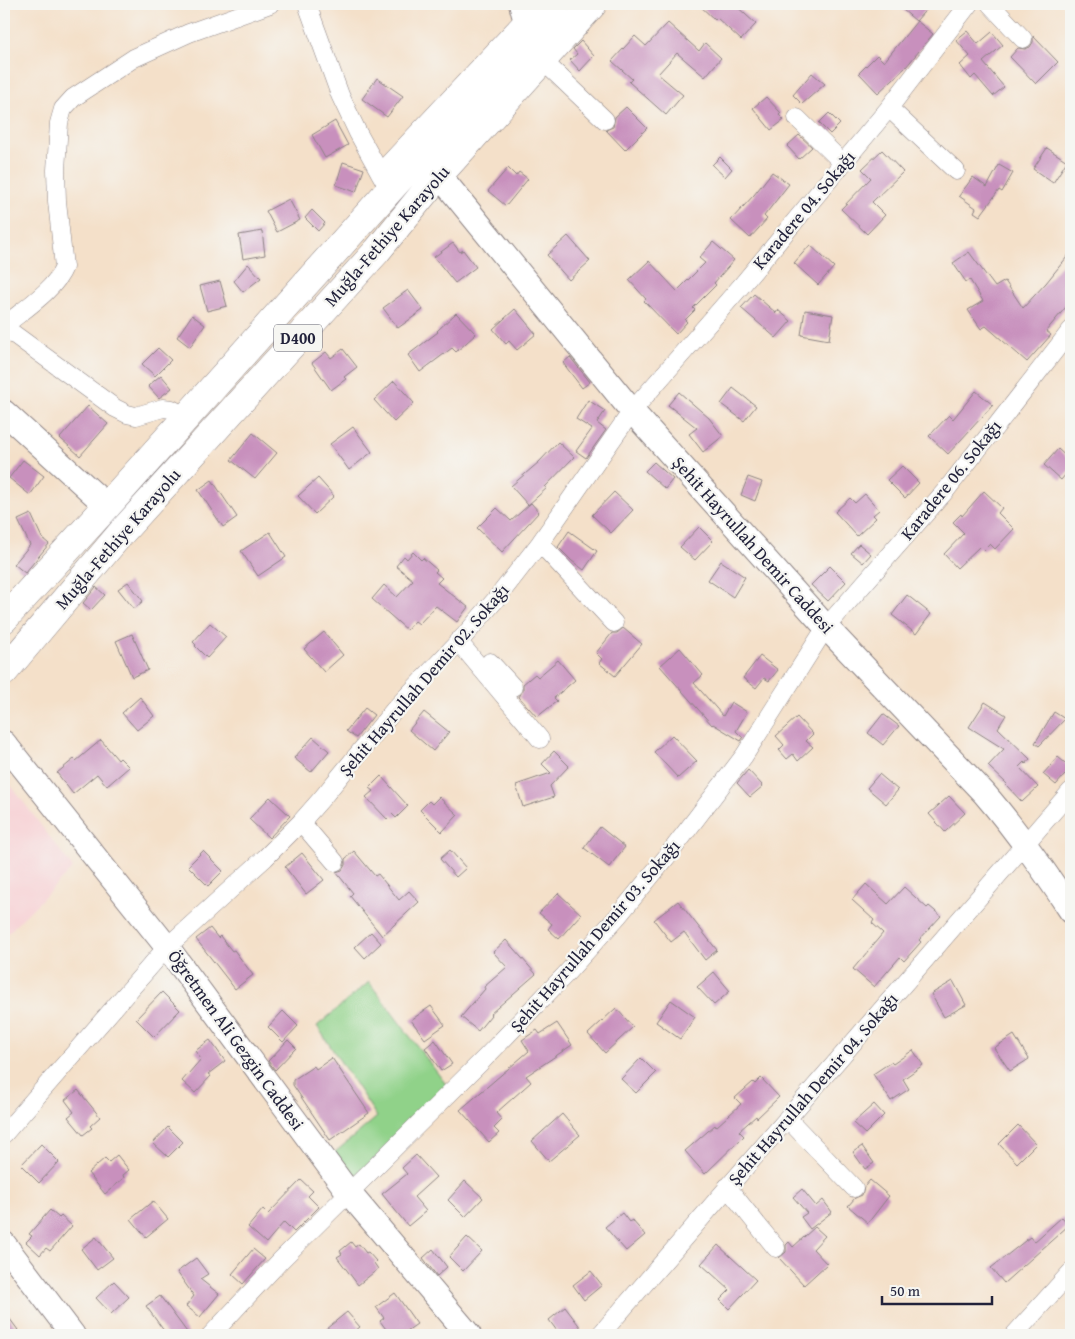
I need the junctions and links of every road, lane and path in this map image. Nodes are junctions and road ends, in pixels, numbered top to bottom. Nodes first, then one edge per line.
1 (270, 4) edge
2 (307, 4) edge
3 (556, 4) edge
4 (593, 4) edge
5 (969, 4) edge
6 (990, 4) edge
7 (525, 18) edge
8 (1023, 39) dead end
9 (542, 60) junction
10 (889, 108) junction
11 (797, 118) dead end
12 (605, 120) dead end
13 (842, 163) junction
14 (956, 171) dead end
15 (439, 176) junction
16 (384, 181) junction
17 (4, 326) edge
18 (1071, 330) edge
19 (632, 411) junction
20 (4, 412) edge
21 (186, 417) junction
22 (107, 506) junction
23 (540, 543) junction
24 (4, 619) edge
25 (614, 623) dead end
26 (826, 627) junction
27 (462, 638) junction
28 (4, 672) edge
29 (513, 687) dead end
30 (540, 739) dead end
31 (4, 743) edge
32 (1071, 791) edge
33 (301, 822) junction
34 (1026, 844) junction
35 (335, 862) dead end
36 (1071, 911) edge
37 (168, 947) junction
38 (788, 1118) junction
39 (4, 1134) edge
40 (727, 1187) junction
41 (854, 1188) dead end
42 (349, 1193) junction
43 (4, 1244) edge
44 (776, 1248) dead end
45 (1071, 1272) edge
46 (73, 1335) edge
47 (211, 1335) edge
48 (469, 1335) edge
49 (600, 1335) edge
50 (1014, 1335) edge

1 - 17 street
2 - 16 street
3 - 7 highway, Muğla-Fethiye Karayolu / D400
4 - 9 highway, Muğla-Fethiye Karayolu / D400
5 - 10 street, Karadere 04. Sokağı
6 - 8 street
7 - 16 highway, Muğla-Fethiye Karayolu / D400
9 - 12 street
9 - 15 highway, Muğla-Fethiye Karayolu / D400
10 - 13 street, Karadere 04. Sokağı
10 - 14 street
11 - 13 street
13 - 19 street, Karadere 04. Sokağı
15 - 19 street, Şehit Hayrullah Demir Caddesi
15 - 28 highway, Muğla-Fethiye Karayolu / D400
16 - 21 highway, Muğla-Fethiye Karayolu / D400
17 - 21 street
18 - 26 street, Karadere 06. Sokağı
19 - 23 street, Şehit Hayrullah Demir 02. Sokağı
19 - 26 street, Şehit Hayrullah Demir Caddesi
20 - 22 street
21 - 22 highway, Muğla-Fethiye Karayolu / D400
22 - 24 highway, Muğla-Fethiye Karayolu / D400
23 - 25 street
23 - 27 street, Şehit Hayrullah Demir 02. Sokağı
26 - 34 street, Şehit Hayrullah Demir Caddesi
26 - 42 street, Şehit Hayrullah Demir 03. Sokağı
27 - 29 street
27 - 30 street
27 - 33 street, Şehit Hayrullah Demir 02. Sokağı
31 - 37 street, Öğretmen Ali Gezgin Caddesi
32 - 34 street, Şehit Hayrullah Demir 04. Sokağı
33 - 35 street
33 - 37 street, Şehit Hayrullah Demir 02. Sokağı
34 - 36 street, Şehit Hayrullah Demir Caddesi
34 - 38 street, Şehit Hayrullah Demir 04. Sokağı
37 - 39 street, Şehit Hayrullah Demir 02. Sokağı
37 - 42 street, Öğretmen Ali Gezgin Caddesi
38 - 40 street, Şehit Hayrullah Demir 04. Sokağı
38 - 41 street
40 - 44 street
40 - 49 street, Şehit Hayrullah Demir 04. Sokağı
42 - 47 street, Şehit Hayrullah Demir 03. Sokağı
42 - 48 street, Öğretmen Ali Gezgin Caddesi
43 - 46 street
45 - 50 street

